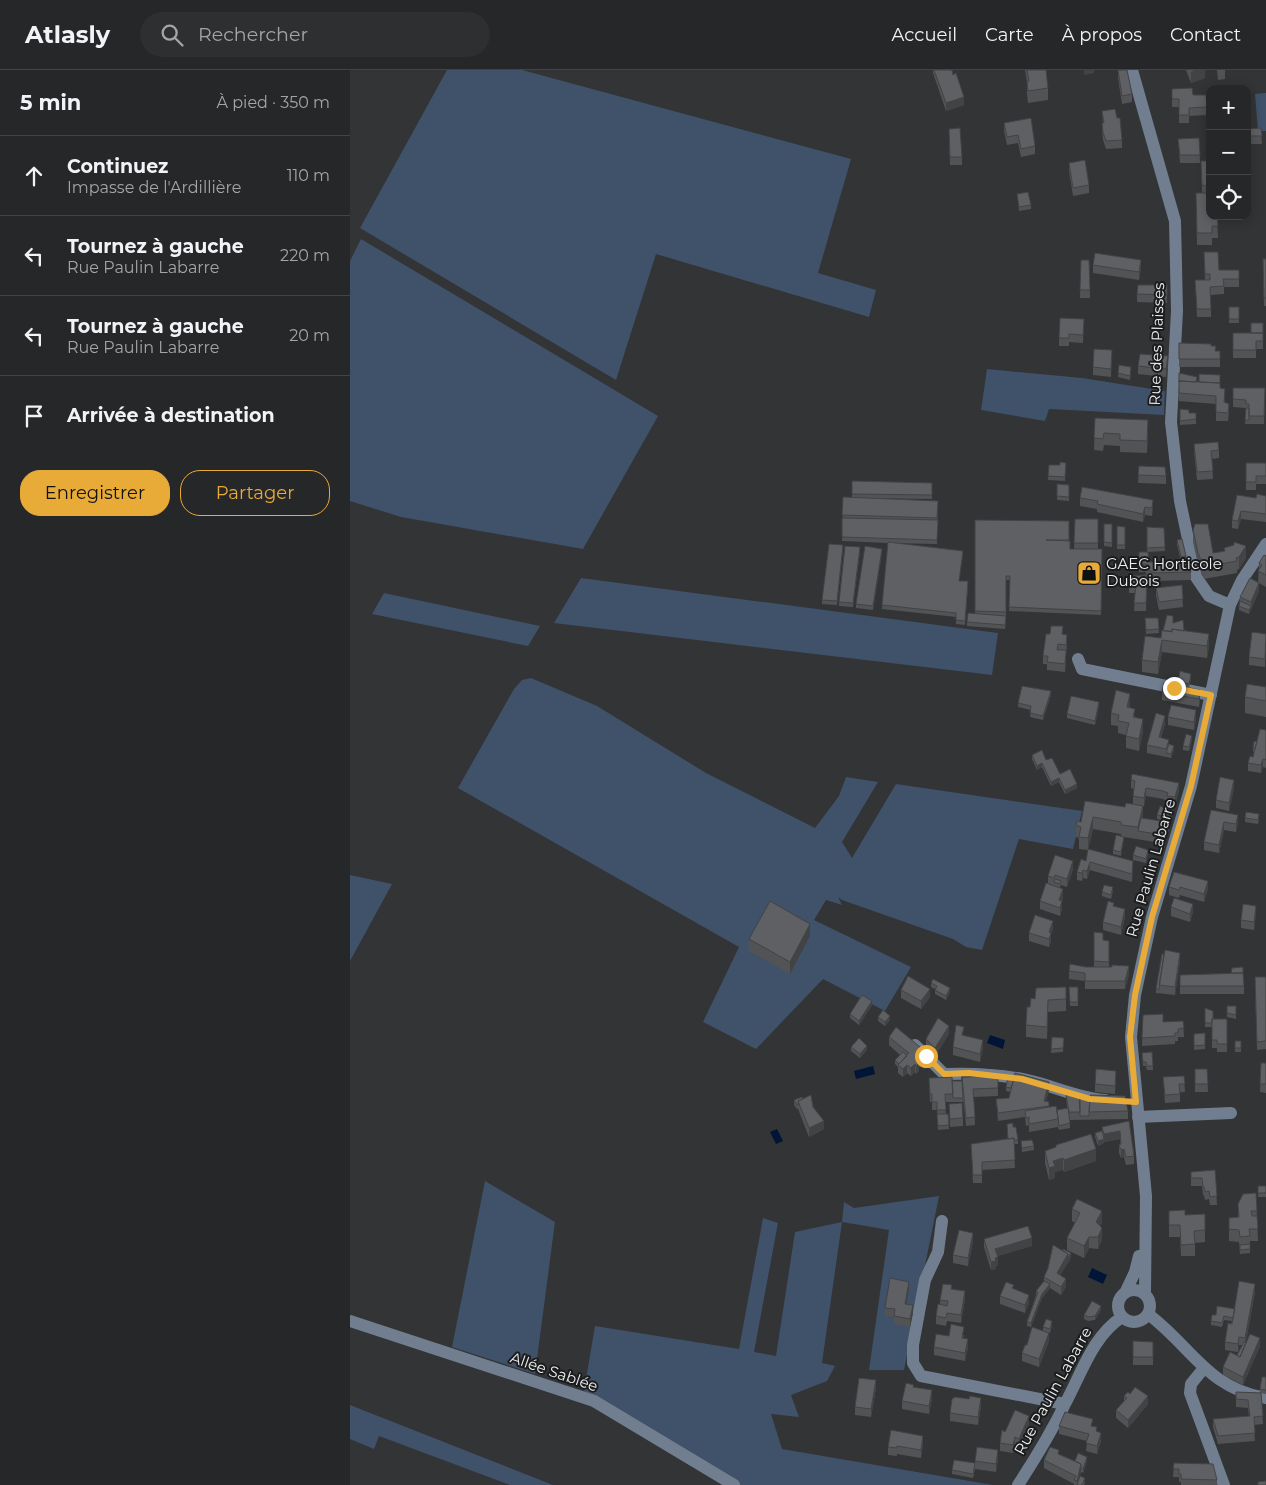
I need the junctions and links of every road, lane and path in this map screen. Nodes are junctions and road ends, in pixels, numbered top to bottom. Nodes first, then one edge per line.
1 (1132, 70) edge
2 (1266, 544) edge
3 (1230, 605) junction
4 (1078, 659) dead end
5 (1211, 695) junction
6 (902, 1033) edge
7 (1128, 1101) junction
8 (1231, 1113) dead end
9 (1138, 1117) junction
10 (942, 1222) dead end
11 (1144, 1230) junction
12 (1126, 1291) junction
13 (1145, 1293) junction
14 (1148, 1314) junction
15 (1122, 1317) junction
16 (350, 1321) edge
17 (1204, 1368) junction
18 (1266, 1398) edge
19 (1065, 1404) junction
20 (734, 1485) edge
21 (1018, 1485) edge
22 (1224, 1485) edge

1 - 3 street, Rue des Plaisses
2 - 3 street, Rue Paulin Labarre
3 - 5 street, Rue Paulin Labarre
4 - 5 street
5 - 7 street, Rue Paulin Labarre
6 - 7 street
7 - 9 street, Rue Paulin Labarre
8 - 9 street
9 - 11 street, Rue Paulin Labarre
10 - 19 street
11 - 12 street
11 - 13 street
12 - 13 street
12 - 15 street
13 - 14 street
14 - 15 street
14 - 17 street
15 - 19 street, Rue Paulin Labarre
16 - 20 street, Allée Sablée
17 - 18 street
17 - 22 street
19 - 21 street, Rue Paulin Labarre

